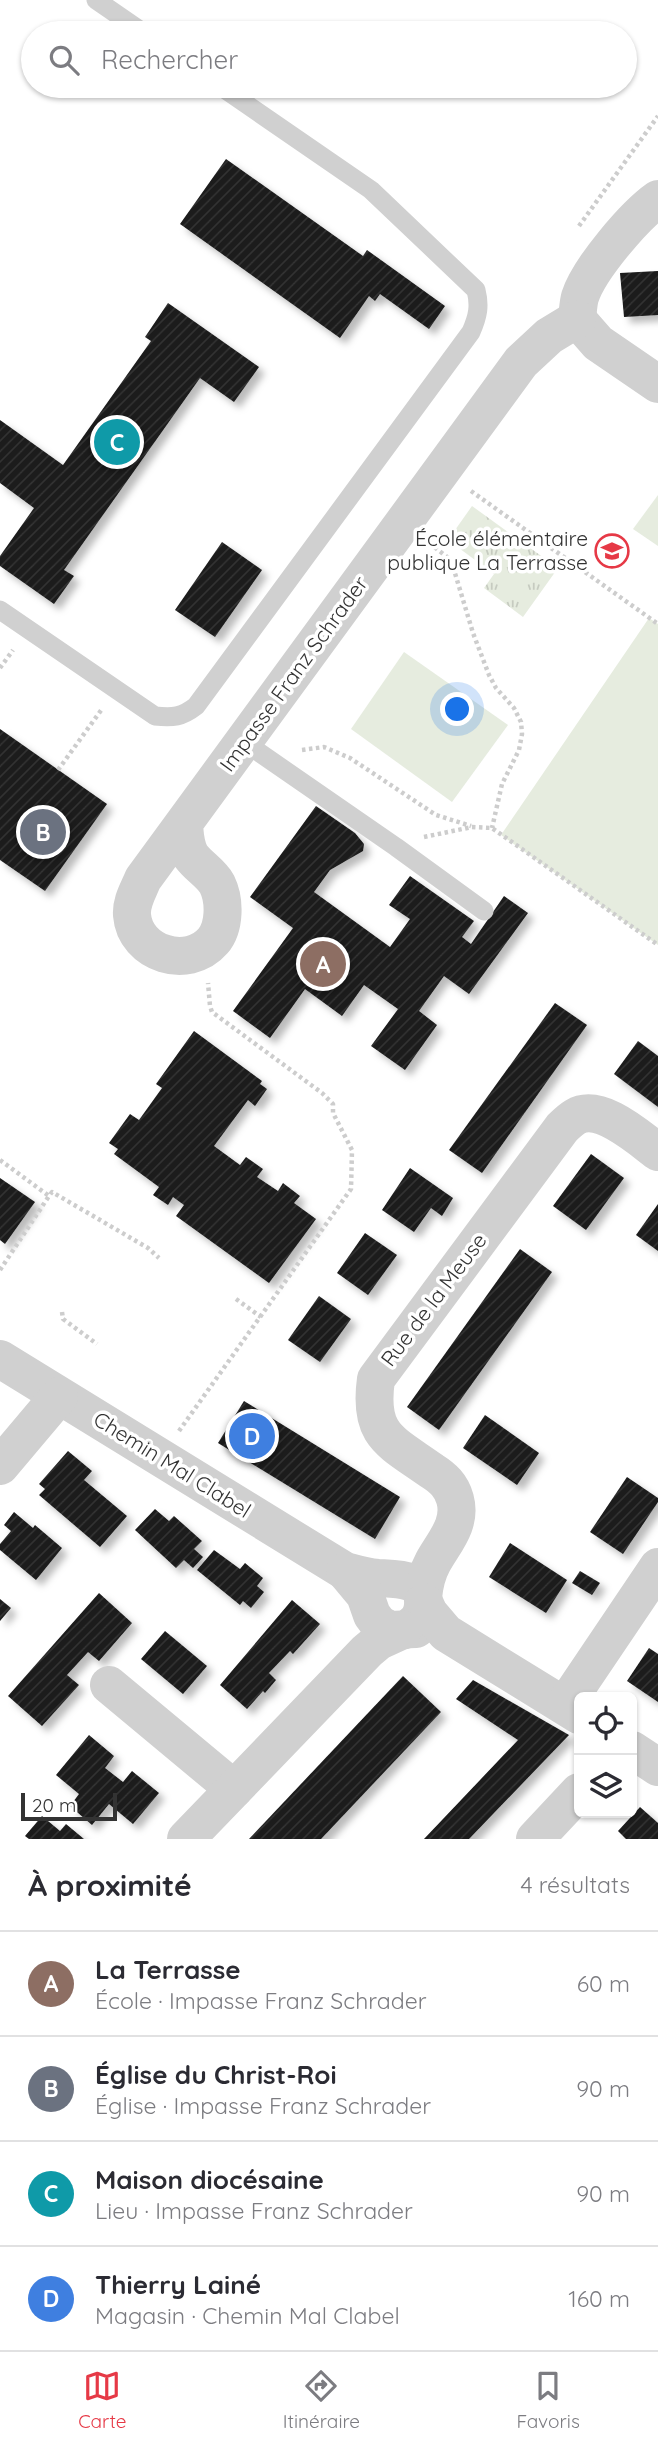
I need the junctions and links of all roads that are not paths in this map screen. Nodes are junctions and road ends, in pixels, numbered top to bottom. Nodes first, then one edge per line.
1 (96, 0) edge
2 (127, 21) edge
3 (237, 98) edge
4 (658, 198) edge
5 (578, 319) junction
6 (658, 384) edge
7 (0, 610) edge
8 (258, 752) junction
9 (184, 825) junction
10 (484, 911) dead end
11 (658, 1152) edge
12 (0, 1359) edge
13 (59, 1396) junction
14 (0, 1466) edge
15 (658, 1567) edge
16 (398, 1605) junction
17 (109, 1685) dead end
18 (572, 1710) edge
19 (637, 1753) edge
20 (658, 1767) edge
21 (234, 1789) junction
22 (574, 1797) edge
23 (186, 1839) edge
24 (535, 1839) edge

1 - 2 lane
3 - 7 lane
4 - 5 street
5 - 6 street
5 - 8 street, Impasse Franz Schrader
8 - 9 street, Impasse Franz Schrader
8 - 10 lane
9 - 9 street, Impasse Franz Schrader
11 - 16 street, Rue de la Meuse
12 - 13 street, Chemin Mal Clabel
13 - 14 street
13 - 16 street, Chemin Mal Clabel
15 - 18 street
16 - 18 street, Chemin Mal Clabel
16 - 21 street
17 - 21 street
19 - 20 street
21 - 23 street
22 - 24 street

